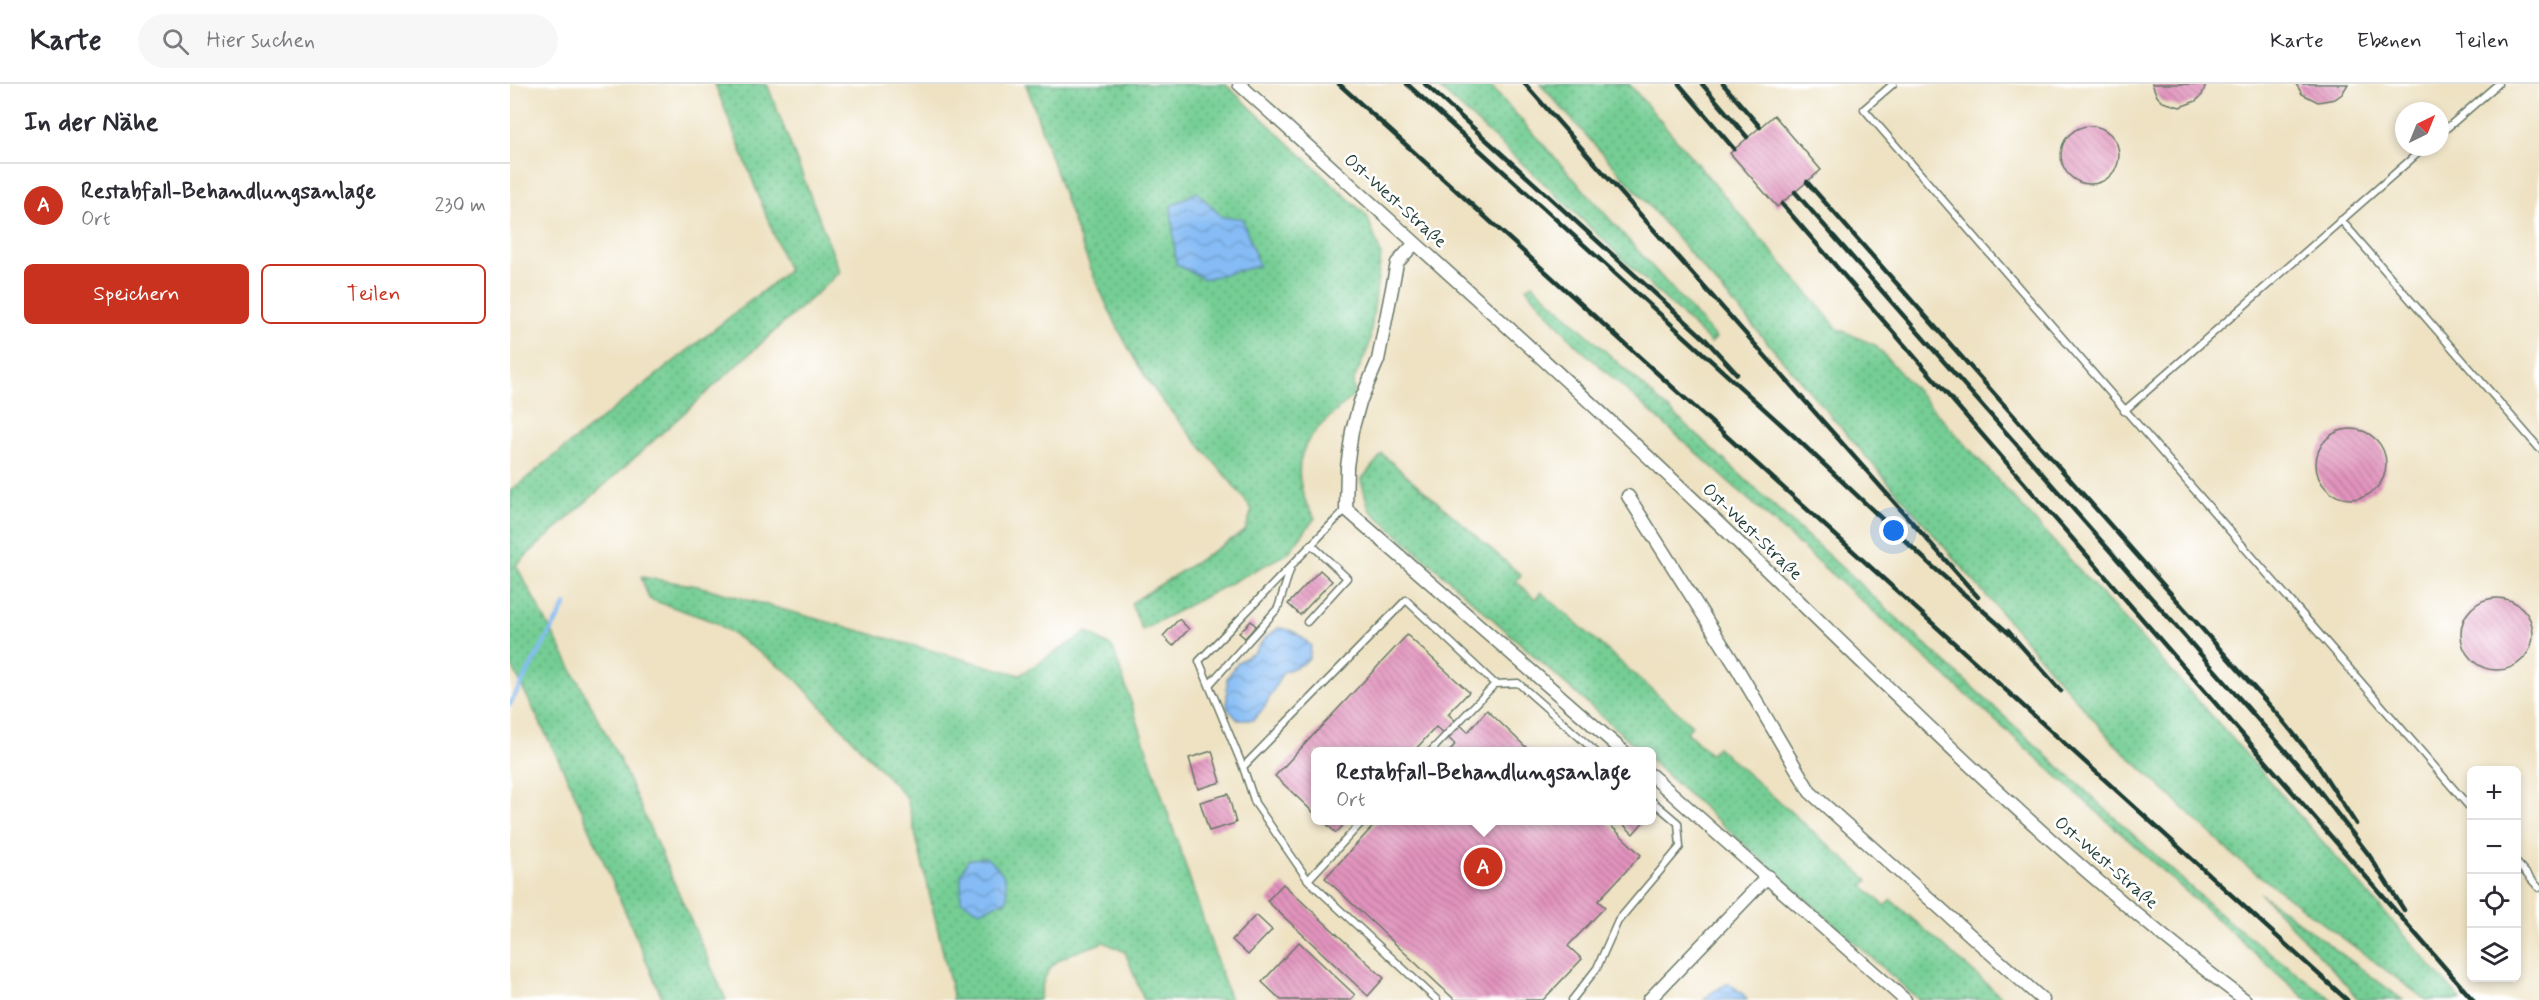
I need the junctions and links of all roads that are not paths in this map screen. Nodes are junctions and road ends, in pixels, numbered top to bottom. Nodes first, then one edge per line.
1 (1239, 84) edge
2 (1893, 84) edge
3 (2498, 84) edge
4 (2449, 126) edge
5 (2415, 156) edge
6 (2341, 220) junction
7 (1415, 243) junction
8 (2124, 411) junction
9 (2539, 448) edge
10 (1629, 496) dead end
11 (1346, 510) junction
12 (1312, 545) junction
13 (1292, 566) junction
14 (1307, 622) dead end
15 (1495, 684) junction
16 (1209, 685) junction
17 (1435, 747) edge
18 (1590, 747) edge
19 (1618, 747) edge
20 (1243, 767) junction
21 (1656, 779) edge
22 (1656, 804) edge
23 (2467, 804) edge
24 (1359, 825) edge
25 (2521, 867) edge
26 (1768, 876) junction
27 (1308, 880) junction
28 (2539, 888) edge
29 (1437, 1000) edge
30 (1572, 1000) edge
31 (1649, 1000) edge
32 (1905, 1000) edge
33 (2043, 1000) edge
34 (2245, 1000) edge

1 - 7 street, Ost-West-Straße
2 - 8 lane
3 - 4 lane
5 - 6 lane
6 - 8 lane
6 - 9 lane
7 - 11 street
7 - 34 street, Ost-West-Straße
8 - 23 lane
10 - 33 street
11 - 12 lane
11 - 19 street
12 - 13 lane
12 - 14 lane
13 - 16 lane
13 - 16 lane
15 - 17 lane
15 - 18 lane
15 - 20 lane
16 - 20 lane
20 - 27 lane
21 - 26 street
22 - 30 lane
24 - 27 lane
25 - 28 lane
26 - 31 street
26 - 32 street
27 - 29 lane

